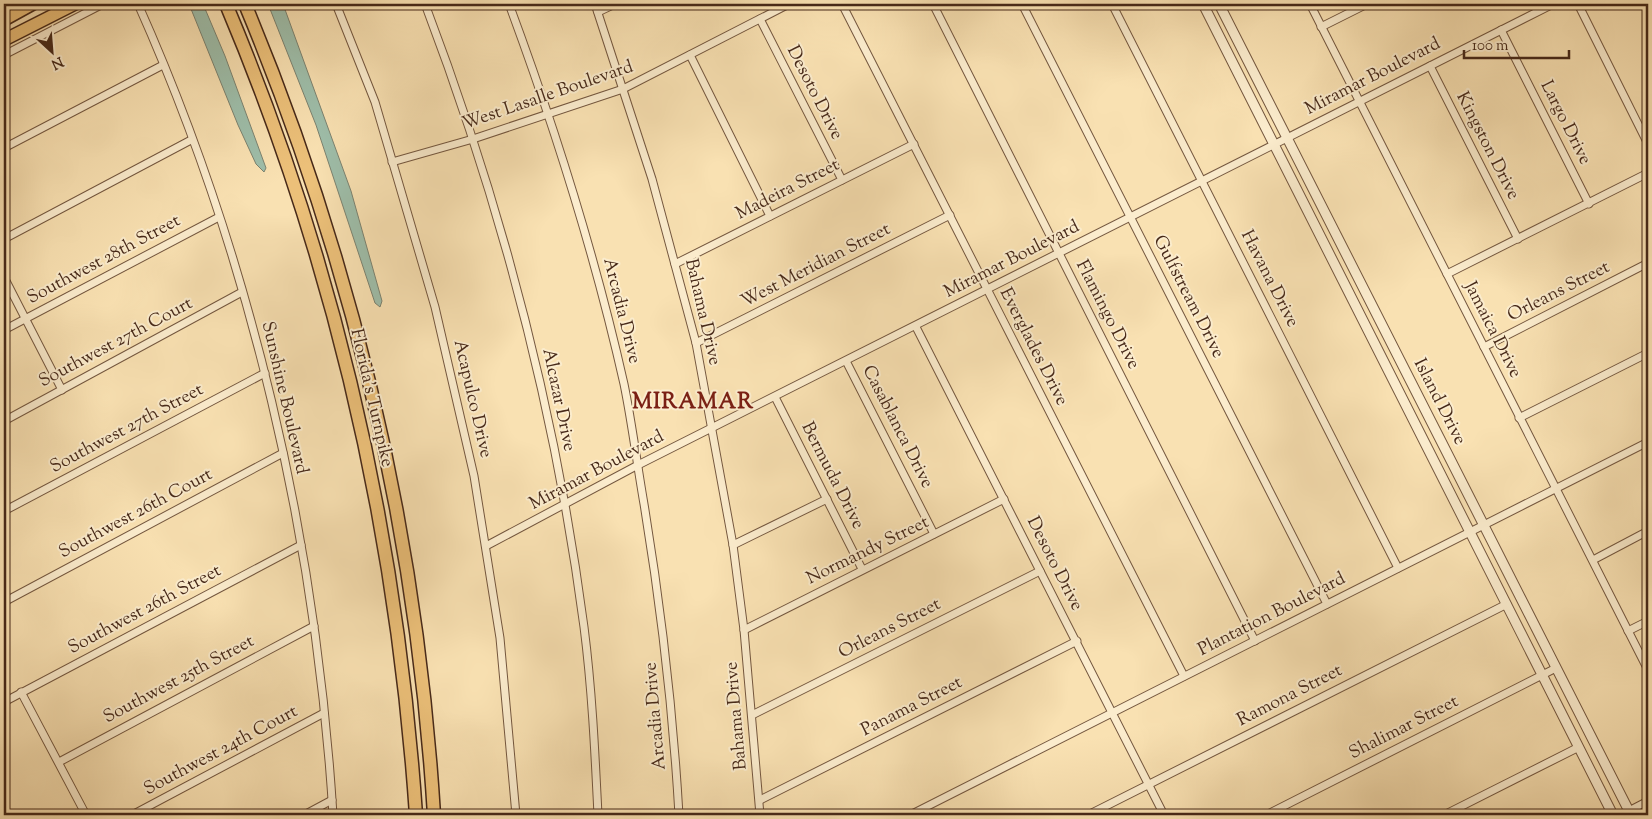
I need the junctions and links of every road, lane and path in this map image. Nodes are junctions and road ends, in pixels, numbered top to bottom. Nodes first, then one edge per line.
1 (33, 4) edge
2 (75, 4) edge
3 (103, 4) edge
4 (138, 4) edge
5 (226, 4) edge
6 (245, 4) edge
7 (336, 4) edge
8 (425, 4) edge
9 (509, 4) edge
10 (595, 4) edge
11 (615, 4) edge
12 (789, 4) edge
13 (842, 4) edge
14 (933, 4) edge
15 (1022, 4) edge
16 (1112, 4) edge
17 (1203, 4) edge
18 (1219, 4) edge
19 (1310, 4) edge
20 (1367, 4) edge
21 (1553, 4) edge
22 (1578, 4) edge
23 (598, 12) junction
24 (760, 19) junction
25 (4, 20) edge
26 (1321, 27) junction
27 (1501, 30) junction
28 (4, 40) edge
29 (4, 55) edge
30 (690, 55) junction
31 (163, 65) junction
32 (1430, 66) junction
33 (623, 89) junction
34 (1358, 102) junction
35 (549, 115) junction
36 (1288, 138) junction
37 (473, 139) junction
38 (191, 140) junction
39 (914, 144) junction
40 (1648, 144) edge
41 (1274, 145) junction
42 (4, 148) edge
43 (392, 162) junction
44 (1648, 173) edge
45 (842, 180) junction
46 (1202, 181) junction
47 (1589, 204) junction
48 (950, 215) junction
49 (770, 216) junction
50 (219, 217) junction
51 (1130, 217) junction
52 (4, 239) edge
53 (1518, 239) junction
54 (1059, 253) junction
55 (1648, 263) edge
56 (676, 264) junction
57 (1447, 274) junction
58 (4, 277) edge
59 (987, 289) junction
60 (242, 292) junction
61 (26, 318) junction
62 (916, 327) junction
63 (4, 330) edge
64 (696, 343) junction
65 (1484, 347) junction
66 (1648, 353) edge
67 (846, 361) junction
68 (265, 373) junction
69 (62, 390) junction
70 (776, 397) junction
71 (1519, 418) junction
72 (4, 421) edge
73 (712, 428) junction
74 (1648, 442) edge
75 (283, 453) junction
76 (638, 465) junction
77 (1556, 489) junction
78 (1004, 499) junction
79 (827, 500) junction
80 (565, 505) junction
81 (4, 511) edge
82 (1483, 525) junction
83 (1470, 532) junction
84 (1648, 532) edge
85 (934, 534) junction
86 (301, 545) junction
87 (733, 545) junction
88 (486, 546) junction
89 (1593, 560) junction
90 (1398, 568) junction
91 (862, 569) junction
92 (1040, 571) junction
93 (4, 602) edge
94 (1327, 604) junction
95 (1507, 604) junction
96 (1648, 621) edge
97 (314, 626) junction
98 (744, 630) junction
99 (1628, 631) junction
100 (1255, 640) junction
101 (1077, 641) junction
102 (1556, 668) junction
103 (1648, 670) edge
104 (1543, 675) junction
105 (1184, 676) junction
106 (21, 692) junction
107 (4, 702) edge
108 (324, 713) junction
109 (1113, 713) junction
110 (752, 715) junction
111 (1579, 747) junction
112 (59, 762) junction
113 (1148, 785) junction
114 (332, 800) junction
115 (760, 800) junction
116 (1648, 801) edge
117 (1627, 814) edge
118 (86, 815) edge
119 (132, 815) edge
120 (304, 815) edge
121 (333, 815) edge
122 (416, 815) edge
123 (434, 815) edge
124 (516, 815) edge
125 (598, 815) edge
126 (679, 815) edge
127 (760, 815) edge
128 (910, 815) edge
129 (1088, 815) edge
130 (1164, 815) edge
131 (1266, 815) edge
132 (1444, 815) edge
133 (1613, 815) edge

1 - 25 main road
2 - 28 main road
3 - 29 street
4 - 31 street, Sunshine Boulevard
5 - 122 highway, Florida's Turnpike
6 - 123 highway, Florida's Turnpike
7 - 43 street, Acapulco Drive
8 - 37 street, Alcazar Drive
9 - 35 street, Arcadia Drive
10 - 23 street, Bahama Drive
11 - 23 street
12 - 24 street, West Lasalle Boulevard
13 - 39 street, Everglades Drive
14 - 54 street, Flamingo Drive
15 - 51 street, Gulfstream Drive
16 - 46 street, Havana Drive
17 - 41 street, Island Drive
18 - 36 street, Island Drive
19 - 26 street, Jamaica Drive
20 - 26 street
21 - 27 street, Miramar Boulevard
22 - 40 street
23 - 33 street, Bahama Drive
24 - 30 street, West Lasalle Boulevard
24 - 45 street, Desoto Drive
26 - 34 street, Jamaica Drive
27 - 32 street, Miramar Boulevard
27 - 47 street, Largo Drive
30 - 33 street, West Lasalle Boulevard
30 - 49 street
31 - 38 street, Sunshine Boulevard
31 - 42 street
32 - 34 street, Miramar Boulevard
32 - 53 street, Kingston Drive
33 - 35 street, West Lasalle Boulevard
33 - 56 street, Bahama Drive
34 - 36 street, Miramar Boulevard
34 - 57 street, Jamaica Drive
35 - 37 street, West Lasalle Boulevard
35 - 76 street, Arcadia Drive
36 - 41 street, Miramar Boulevard
36 - 82 street, Island Drive
37 - 43 street, West Lasalle Boulevard
37 - 80 street, Alcazar Drive
38 - 50 street, Sunshine Boulevard
38 - 52 street
39 - 45 street, Madeira Street
39 - 48 street, Everglades Drive
41 - 46 street, Miramar Boulevard
41 - 83 street, Island Drive
43 - 88 street, Acapulco Drive
44 - 47 street
45 - 49 street, Madeira Street
46 - 51 street, Miramar Boulevard
46 - 90 street, Havana Drive
47 - 53 street
48 - 59 street, Everglades Drive
48 - 64 street, West Meridian Street
49 - 56 street, Madeira Street
50 - 60 street, Sunshine Boulevard
50 - 61 street, Southwest 28th Street
51 - 54 street, Miramar Boulevard
51 - 94 street, Gulfstream Drive
53 - 57 street
54 - 59 street, Miramar Boulevard
54 - 100 street, Flamingo Drive
55 - 65 street, Orleans Street
56 - 64 street, Bahama Drive
57 - 65 street, Jamaica Drive
58 - 61 street
59 - 62 street, Miramar Boulevard
59 - 105 street, Everglades Drive
60 - 68 street, Sunshine Boulevard
60 - 69 street, Southwest 27th Court
61 - 63 street, Southwest 28th Street
61 - 69 street
62 - 67 street, Miramar Boulevard
62 - 78 street, Desoto Drive
64 - 73 street, Bahama Drive
65 - 71 street, Jamaica Drive
66 - 71 street
67 - 70 street, Miramar Boulevard
67 - 85 street, Casablanca Drive
68 - 75 street, Sunshine Boulevard
68 - 81 street, Southwest 27th Street
69 - 72 street, Southwest 27th Court
70 - 73 street, Miramar Boulevard
70 - 79 street, Bermuda Drive
71 - 77 street, Jamaica Drive
73 - 76 street, Miramar Boulevard
73 - 87 street, Bahama Drive
74 - 77 street, Plantation Boulevard
75 - 86 street, Sunshine Boulevard
75 - 93 street, Southwest 26th Court
76 - 80 street, Miramar Boulevard
76 - 126 street, Arcadia Drive
77 - 82 street, Plantation Boulevard
77 - 89 street, Jamaica Drive
78 - 85 street, Normandy Street
78 - 92 street, Desoto Drive
79 - 87 street
79 - 91 street, Bermuda Drive
80 - 88 street, Miramar Boulevard
80 - 125 street, Alcazar Drive
82 - 83 street, Plantation Boulevard
82 - 102 street, Island Drive
83 - 90 street, Plantation Boulevard
83 - 95 street, Island Drive
84 - 89 street
85 - 91 street, Normandy Street
86 - 97 street, Sunshine Boulevard
86 - 106 street, Southwest 26th Street
87 - 98 street, Bahama Drive
88 - 124 street, Acapulco Drive
89 - 99 street, Jamaica Drive
90 - 94 street, Plantation Boulevard
91 - 98 street, Normandy Street
92 - 101 street, Desoto Drive
92 - 110 street, Orleans Street
94 - 100 street, Plantation Boulevard
95 - 104 street, Island Drive
95 - 113 street, Ramona Street
96 - 99 street
97 - 108 street, Sunshine Boulevard
97 - 112 street, Southwest 25th Street
98 - 110 street, Bahama Drive
99 - 103 street, Jamaica Drive
100 - 105 street, Plantation Boulevard
101 - 109 street, Desoto Drive
101 - 115 street, Panama Street
102 - 104 street, Shalimar Street
102 - 117 street, Island Drive
104 - 111 street, Island Drive
104 - 131 street, Shalimar Street
105 - 109 street, Plantation Boulevard
106 - 107 street, Southwest 26th Street
106 - 112 street
108 - 114 street, Sunshine Boulevard
108 - 119 street, Southwest 24th Court
109 - 113 street, Desoto Drive
109 - 128 street, Plantation Boulevard
110 - 115 street, Bahama Drive
111 - 132 street
111 - 133 street, Island Drive
112 - 118 street
113 - 129 street, Ramona Street
113 - 130 street, Desoto Drive
114 - 120 street
114 - 121 street, Sunshine Boulevard
115 - 127 street, Bahama Drive
116 - 117 street

